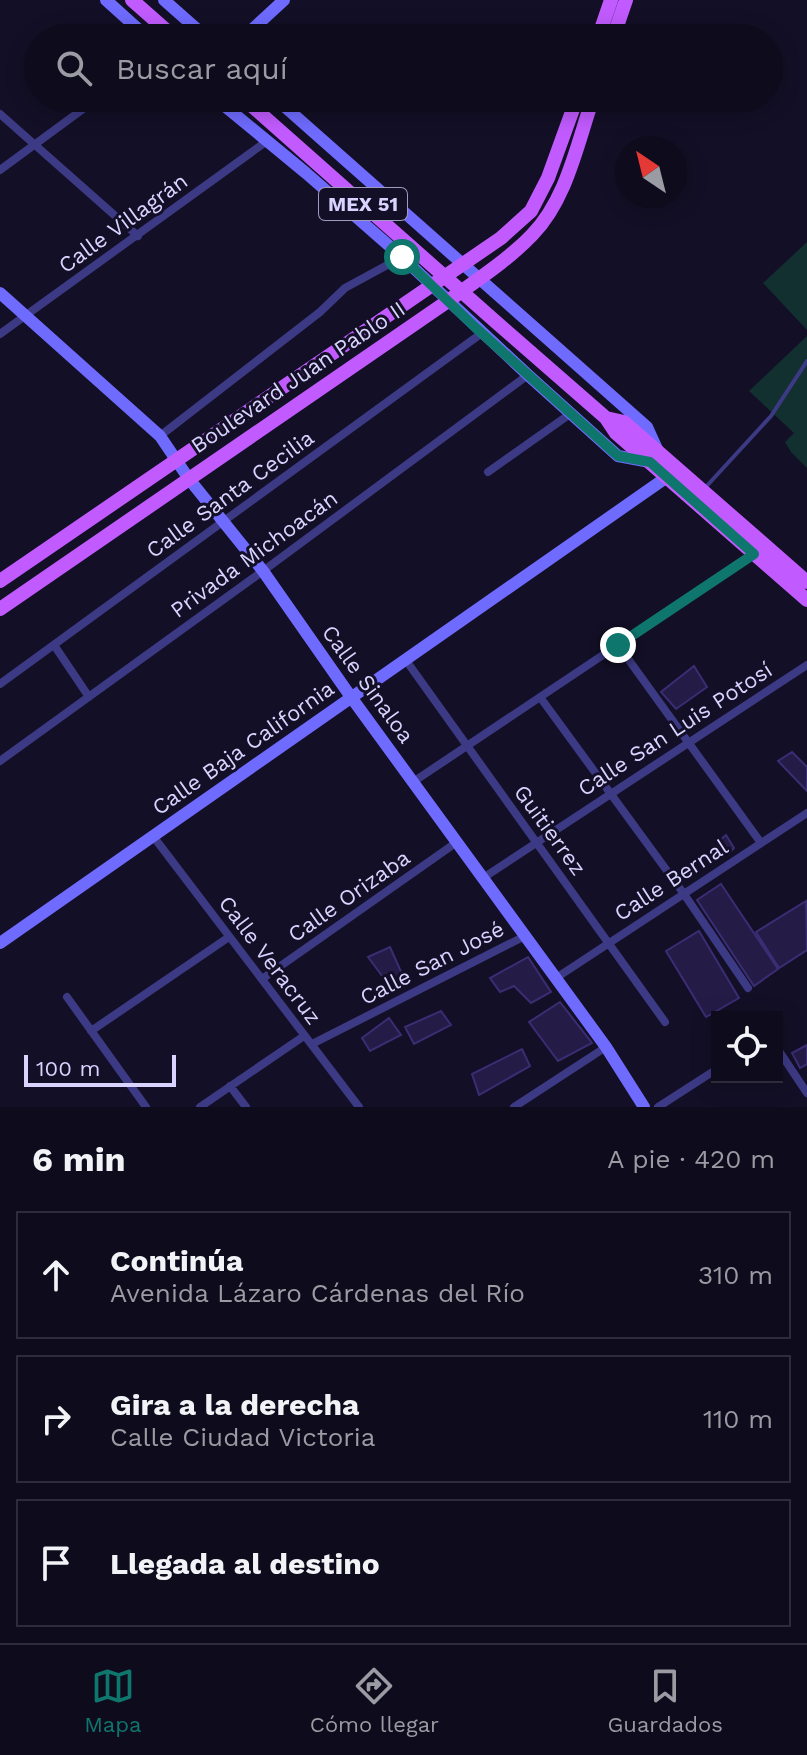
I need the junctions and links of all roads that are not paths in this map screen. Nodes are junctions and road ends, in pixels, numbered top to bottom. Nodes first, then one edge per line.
1 (106, 0) edge
2 (132, 0) edge
3 (164, 0) edge
4 (284, 0) edge
5 (611, 0) edge
6 (626, 0) edge
7 (133, 24) edge
8 (159, 24) edge
9 (191, 24) edge
10 (258, 24) edge
11 (603, 24) edge
12 (618, 24) edge
13 (79, 112) edge
14 (232, 112) edge
15 (259, 112) edge
16 (291, 112) edge
17 (572, 112) edge
18 (588, 112) edge
19 (0, 114) edge
20 (267, 141) junction
21 (35, 144) junction
22 (0, 170) edge
23 (138, 236) junction
24 (402, 257) junction
25 (463, 265) junction
26 (446, 277) junction
27 (480, 278) junction
28 (433, 286) junction
29 (461, 291) junction
30 (0, 293) edge
31 (448, 301) junction
32 (26, 315) junction
33 (482, 333) junction
34 (0, 334) edge
35 (807, 361) edge
36 (528, 375) junction
37 (570, 414) junction
38 (160, 436) junction
39 (654, 457) junction
40 (176, 461) junction
41 (488, 472) dead end
42 (667, 477) junction
43 (189, 479) junction
44 (702, 491) junction
45 (224, 521) junction
46 (754, 554) junction
47 (263, 571) junction
48 (0, 581) edge
49 (807, 582) edge
50 (807, 600) edge
51 (0, 609) edge
52 (54, 645) junction
53 (618, 645) junction
54 (405, 659) junction
55 (807, 665) edge
56 (0, 684) edge
57 (89, 697) junction
58 (351, 697) junction
59 (540, 697) junction
60 (688, 742) junction
61 (466, 746) junction
62 (0, 761) edge
63 (413, 782) junction
64 (610, 793) junction
65 (807, 813) edge
66 (153, 836) junction
67 (457, 842) junction
68 (536, 842) junction
69 (761, 843) junction
70 (483, 878) junction
71 (684, 894) junction
72 (525, 936) junction
73 (229, 937) junction
74 (0, 943) edge
75 (609, 943) junction
76 (556, 978) junction
77 (262, 979) junction
78 (748, 988) dead end
79 (67, 997) dead end
80 (665, 1022) dead end
81 (91, 1031) junction
82 (304, 1036) junction
83 (312, 1044) junction
84 (606, 1047) junction
85 (783, 1057) edge
86 (711, 1073) edge
87 (230, 1086) junction
88 (807, 1093) edge
89 (146, 1107) edge
90 (200, 1107) edge
91 (246, 1107) edge
92 (359, 1107) edge
93 (514, 1107) edge
94 (644, 1107) edge
95 (658, 1107) edge

1 - 7 street
2 - 8 main road
3 - 9 street
4 - 10 street
5 - 11 main road
6 - 12 main road
13 - 21 street
14 - 20 street
15 - 26 main road, MEX 51
16 - 25 street
17 - 25 main road, Boulevard Juan Pablo II
18 - 27 main road, Boulevard Juan Pablo II
19 - 21 street
20 - 23 street, Calle Villagrán
20 - 24 street
21 - 22 street
21 - 23 street
23 - 32 street, Calle Villagrán
24 - 28 street
24 - 38 street
25 - 26 main road, Boulevard Juan Pablo II
25 - 27 street
26 - 28 main road, Boulevard Juan Pablo II
26 - 29 main road, MEX 51
27 - 29 main road, Boulevard Juan Pablo II
27 - 39 street
28 - 31 street
28 - 40 main road, Boulevard Juan Pablo II
29 - 31 main road, Boulevard Juan Pablo II
29 - 39 main road, MEX 51
30 - 32 street, Calle Sinaloa
31 - 33 street
31 - 43 main road, Boulevard Juan Pablo II
32 - 34 street, Calle Villagrán
32 - 38 street, Calle Sinaloa
33 - 36 street
33 - 45 street, Calle Santa Cecilia
35 - 44 lane
36 - 37 street
36 - 47 street, Privada Michoacán
37 - 39 street
37 - 41 street
38 - 40 street, Calle Sinaloa
39 - 42 main road, MEX 51
39 - 44 main road, MEX 51
40 - 43 street, Calle Sinaloa
40 - 48 main road, Boulevard Juan Pablo II
42 - 46 main road, MEX 51
42 - 54 street, Calle Baja California
43 - 45 street, Calle Sinaloa
43 - 51 main road, Boulevard Juan Pablo II
44 - 49 main road, MEX 51
45 - 47 street, Calle Sinaloa
45 - 52 street, Calle Santa Cecilia
46 - 50 main road, MEX 51
46 - 53 street
47 - 57 street, Privada Michoacán
47 - 58 street, Calle Sinaloa
52 - 56 street, Calle Santa Cecilia
52 - 57 street
53 - 59 street
53 - 60 street
54 - 58 street, Calle Baja California
54 - 61 street, Guitierrez
55 - 60 street, Calle San Luis Potosí
57 - 62 street, Privada Michoacán
58 - 63 street, Calle Sinaloa
58 - 66 street, Calle Baja California
59 - 61 street
59 - 64 street
60 - 64 street, Calle San Luis Potosí
60 - 69 street
61 - 63 street
61 - 68 street, Guitierrez
63 - 67 street, Calle Sinaloa
64 - 68 street, Calle San Luis Potosí
64 - 71 street
65 - 69 street, Calle Bernal
66 - 73 street, Calle Veracruz
66 - 74 street, Calle Baja California
67 - 70 street, Calle Sinaloa
67 - 77 street, Calle Orizaba
68 - 70 street, Calle San Luis Potosí
68 - 75 street, Guitierrez
69 - 71 street, Calle Bernal
70 - 72 street, Calle Sinaloa
71 - 75 street, Calle Bernal
71 - 78 street
72 - 76 street, Calle Sinaloa
72 - 83 street, Calle San José
73 - 77 street, Calle Veracruz
73 - 81 street
75 - 76 street, Calle Bernal
75 - 80 street, Guitierrez
76 - 84 street, Calle Sinaloa
77 - 82 street, Calle Veracruz
79 - 81 street
81 - 89 street
82 - 83 street, Calle Veracruz
82 - 87 street
83 - 92 street, Calle Veracruz
84 - 93 street
84 - 94 street, Calle Sinaloa
85 - 88 street
86 - 95 street
87 - 90 street
87 - 91 street

